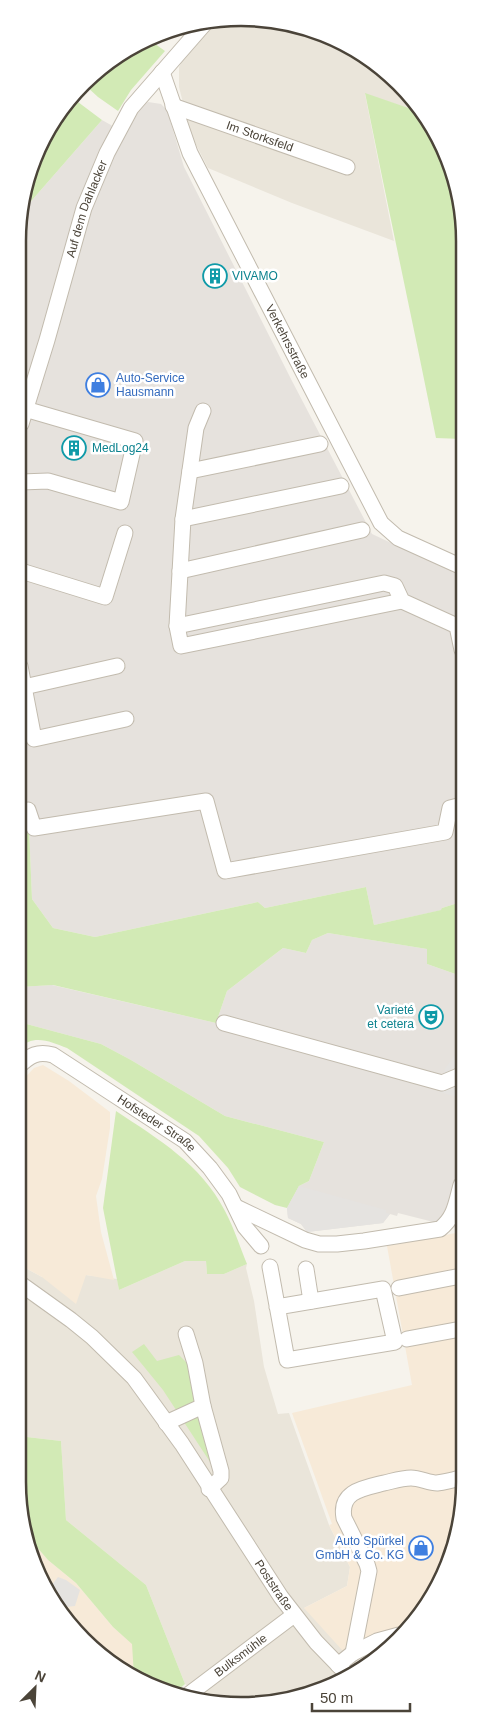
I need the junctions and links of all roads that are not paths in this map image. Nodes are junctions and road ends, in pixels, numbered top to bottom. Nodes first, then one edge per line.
1 (199, 30) edge
2 (162, 72) junction
3 (173, 106) junction
4 (347, 167) dead end
5 (26, 406) edge
6 (203, 411) dead end
7 (26, 417) edge
8 (320, 444) dead end
9 (190, 471) junction
10 (26, 482) edge
11 (341, 486) dead end
12 (184, 519) junction
13 (362, 530) dead end
14 (124, 533) dead end
15 (456, 564) edge
16 (180, 570) junction
17 (26, 573) edge
18 (402, 601) junction
19 (177, 626) junction
20 (456, 626) edge
21 (116, 666) dead end
22 (26, 687) edge
23 (26, 697) edge
24 (126, 719) dead end
25 (456, 806) edge
26 (28, 810) dead end
27 (224, 1023) dead end
28 (26, 1060) edge
29 (456, 1077) edge
30 (456, 1202) edge
31 (236, 1207) junction
32 (262, 1246) dead end
33 (270, 1267) dead end
34 (306, 1269) dead end
35 (456, 1277) edge
36 (26, 1288) edge
37 (399, 1288) dead end
38 (311, 1301) junction
39 (277, 1307) junction
40 (456, 1330) edge
41 (186, 1334) dead end
42 (407, 1339) dead end
43 (203, 1406) junction
44 (166, 1423) junction
45 (456, 1479) edge
46 (210, 1489) junction
47 (294, 1615) junction
48 (390, 1637) edge
49 (353, 1653) junction
50 (342, 1670) edge
51 (193, 1691) edge

1 - 2 street, Auf dem Dahlacker
2 - 3 street, Verkehrsstraße
2 - 5 street, Auf dem Dahlacker
3 - 4 street, Im Storksfeld
3 - 15 street, Verkehrsstraße
6 - 9 street
7 - 10 street
8 - 9 street
9 - 12 street
11 - 12 street
12 - 16 street
13 - 16 street
14 - 17 street
16 - 19 street
18 - 19 street
18 - 19 street
18 - 20 street
21 - 22 street
23 - 24 street
25 - 26 street
27 - 29 street
28 - 31 street, Hofsteder Straße
30 - 31 street
31 - 32 street, Hofsteder Straße
33 - 39 street
34 - 38 street
35 - 37 street
36 - 44 street, Poststraße
38 - 39 street
38 - 39 street
40 - 42 street
41 - 43 street
43 - 44 street
43 - 46 street
44 - 46 street, Poststraße
45 - 49 street
46 - 47 street, Poststraße
47 - 50 street, Poststraße
47 - 51 street, Bulksmühle
48 - 49 street
49 - 50 street

